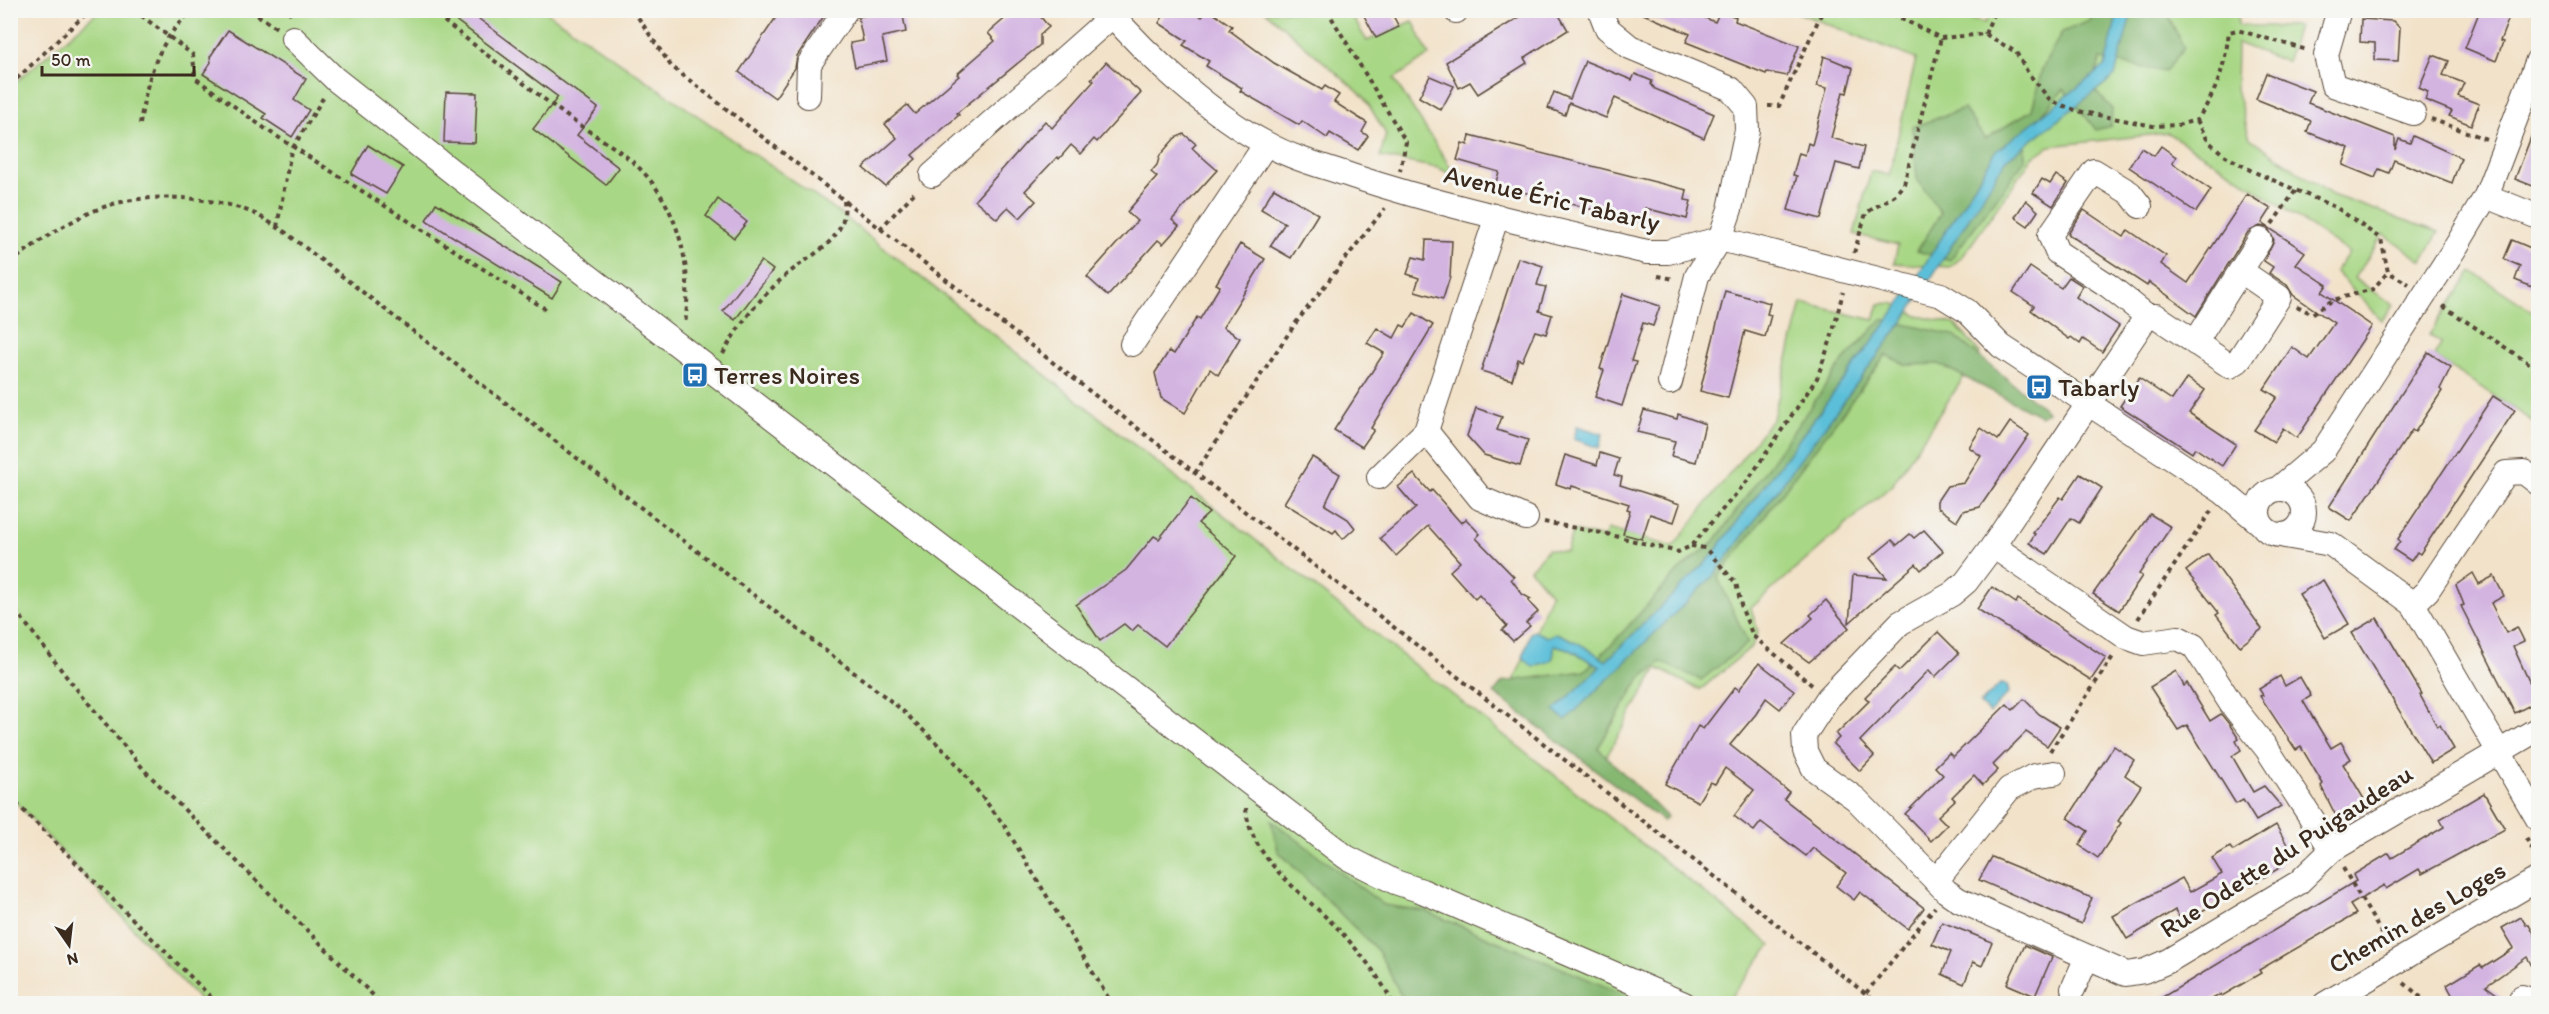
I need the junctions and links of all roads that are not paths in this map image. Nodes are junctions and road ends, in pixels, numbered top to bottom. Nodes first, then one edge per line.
1 (846, 10) edge
2 (1600, 10) edge
3 (2339, 10) edge
4 (1110, 13) edge
5 (293, 38) dead end
6 (2538, 60) edge
7 (808, 96) dead end
8 (2413, 113) road end
9 (1266, 144) junction
10 (932, 175) road end
11 (2486, 195) junction
12 (2140, 206) dead end
13 (1497, 216) junction
14 (2538, 216) edge
15 (1720, 239) junction
16 (2260, 240) road end
17 (2241, 271) junction
18 (2147, 316) junction
19 (2195, 343) junction
20 (1132, 344) dead end
21 (1670, 382) dead end
22 (2087, 401) junction
23 (1426, 431) junction
24 (2319, 456) junction
25 (1379, 477) dead end
26 (2538, 483) edge
27 (2274, 491) junction
28 (2223, 492) junction
29 (2304, 505) junction
30 (1526, 518) road end
31 (2260, 523) junction
32 (2285, 536) junction
33 (2331, 544) junction
34 (1993, 546) junction
35 (2413, 603) junction
36 (2538, 729) edge
37 (2499, 750) junction
38 (2054, 772) dead end
39 (2538, 819) edge
40 (2332, 850) junction
41 (2538, 879) edge
42 (1941, 886) junction
43 (2087, 957) junction
44 (2073, 989) dead end
45 (1684, 1004) edge
46 (2325, 1004) edge

1 - 7 street
2 - 15 street
3 - 8 street
4 - 9 street, Avenue Éric Tabarly
4 - 10 street
5 - 45 street
6 - 11 street
9 - 13 street, Avenue Éric Tabarly
9 - 20 street
11 - 14 street
11 - 24 street
12 - 18 street
13 - 15 street, Avenue Éric Tabarly
13 - 23 street
15 - 21 street
15 - 22 street, Avenue Éric Tabarly
16 - 17 street
17 - 19 street
17 - 19 street
18 - 19 street
18 - 22 street, Rue Odette du Puigaudeau
22 - 28 street, Avenue Éric Tabarly
22 - 34 street, Rue Odette du Puigaudeau
23 - 25 street
23 - 30 street
24 - 27 street
24 - 29 street
26 - 35 street
27 - 28 street, Avenue Éric Tabarly
27 - 29 street, Avenue Éric Tabarly
27 - 31 street
28 - 31 street, Avenue Éric Tabarly
29 - 32 street
29 - 33 street, Avenue Éric Tabarly
31 - 32 street, Avenue Éric Tabarly
32 - 33 street, Avenue Éric Tabarly
33 - 35 street, Avenue Éric Tabarly
34 - 40 street
34 - 42 street, Rue Odette du Puigaudeau
35 - 37 street, Avenue Éric Tabarly
36 - 37 street, Rue Odette du Puigaudeau
37 - 39 street, Avenue Éric Tabarly
37 - 40 street, Rue Odette du Puigaudeau
38 - 42 street
40 - 43 street, Rue Odette du Puigaudeau
41 - 46 street, Chemin des Loges
42 - 43 street, Rue Odette du Puigaudeau
43 - 44 street

